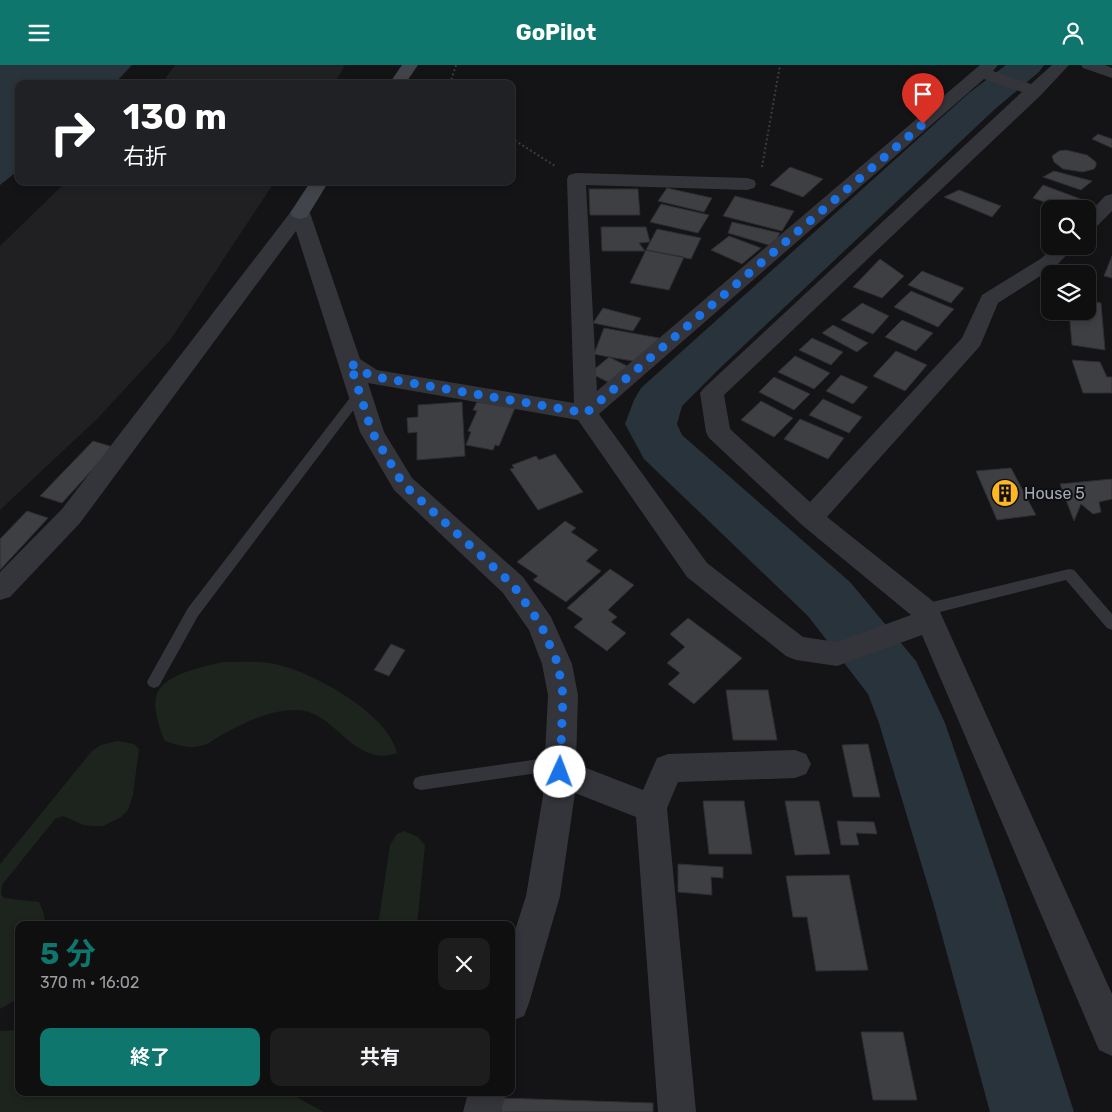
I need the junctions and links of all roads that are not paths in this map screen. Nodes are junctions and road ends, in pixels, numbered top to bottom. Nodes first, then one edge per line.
1 (410, 65) edge
2 (1061, 65) edge
3 (1089, 65) edge
4 (986, 69) edge
5 (1112, 73) edge
6 (400, 80) edge
7 (1035, 91) junction
8 (747, 184) road end
9 (318, 185) edge
10 (1112, 200) edge
11 (300, 213) junction
12 (1096, 216) edge
13 (1057, 255) edge
14 (350, 363) junction
15 (360, 393) junction
16 (586, 413) junction
17 (811, 518) junction
18 (0, 589) edge
19 (927, 615) junction
20 (1112, 623) edge
21 (154, 682) dead end
22 (795, 764) dead end
23 (560, 772) junction
24 (422, 783) dead end
25 (651, 808) junction
26 (515, 990) edge
27 (1112, 1037) edge
28 (486, 1096) edge
29 (482, 1112) edge
30 (677, 1112) edge

1 - 6 street
2 - 7 street
3 - 5 street
4 - 7 street
4 - 16 street
7 - 17 street
8 - 16 street
9 - 11 street
10 - 12 street
11 - 14 street
11 - 18 street
13 - 17 street
14 - 15 street
14 - 16 street
15 - 21 lane
15 - 23 street
16 - 19 street
17 - 19 street
19 - 20 lane
19 - 27 street
22 - 25 street
23 - 24 lane
23 - 25 street
23 - 26 street
25 - 30 street
28 - 29 street

